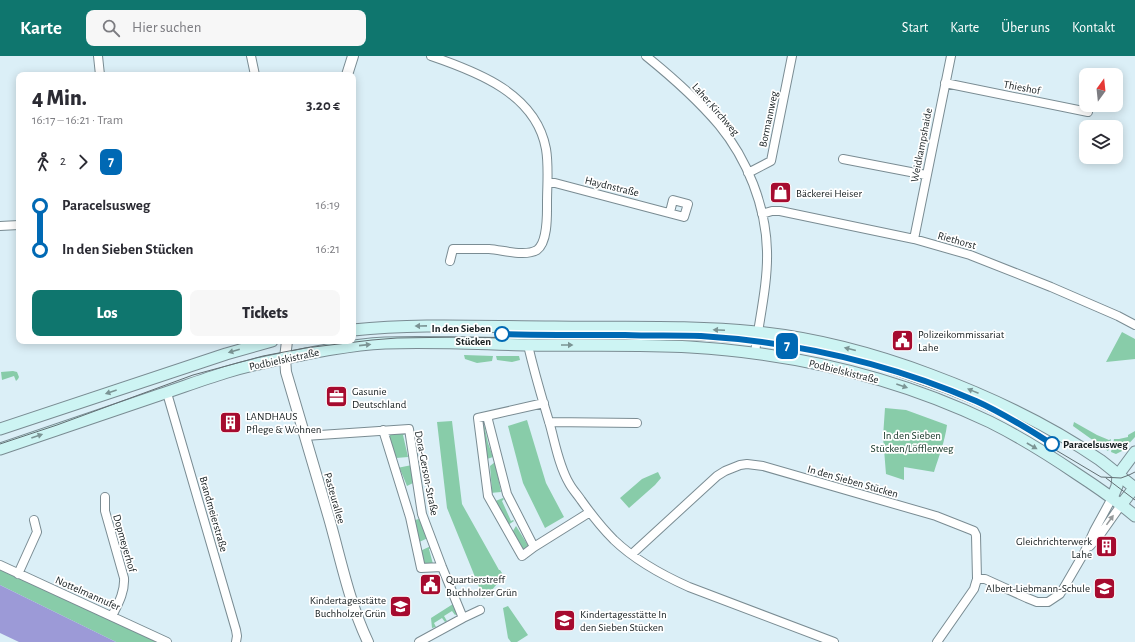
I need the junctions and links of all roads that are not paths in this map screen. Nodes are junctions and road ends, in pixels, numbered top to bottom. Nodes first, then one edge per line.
1 (98, 56) edge
2 (251, 56) edge
3 (353, 56) edge
4 (431, 56) edge
5 (646, 56) edge
6 (792, 56) edge
7 (951, 56) edge
8 (100, 72) edge
9 (254, 72) edge
10 (347, 72) edge
11 (945, 83) junction
12 (1079, 110) edge
13 (843, 159) dead end
14 (748, 173) junction
15 (926, 175) junction
16 (548, 183) junction
17 (670, 212) dead end
18 (762, 214) junction
19 (16, 225) edge
20 (0, 226) edge
21 (914, 239) junction
22 (450, 261) dead end
23 (1135, 325) edge
24 (356, 330) edge
25 (758, 332) junction
26 (261, 344) edge
27 (287, 344) edge
28 (528, 345) junction
29 (755, 353) junction
30 (285, 358) junction
31 (167, 393) junction
32 (544, 403) junction
33 (488, 416) junction
34 (549, 422) junction
35 (638, 423) dead end
36 (0, 429) edge
37 (383, 430) junction
38 (305, 436) junction
39 (0, 449) edge
40 (1135, 452) edge
41 (1118, 475) junction
42 (1135, 488) edge
43 (105, 497) dead end
44 (1112, 498) junction
45 (1121, 505) junction
46 (590, 512) junction
47 (1135, 516) edge
48 (34, 520) dead end
49 (534, 547) junction
50 (1084, 553) junction
51 (632, 554) junction
52 (0, 565) edge
53 (442, 567) junction
54 (18, 574) junction
55 (977, 579) junction
56 (480, 610) dead end
57 (112, 616) junction
58 (463, 618) junction
59 (167, 642) edge
60 (236, 642) edge
61 (368, 642) edge
62 (419, 642) edge
63 (834, 642) edge
64 (937, 642) edge

1 - 8 street
2 - 9 street
3 - 10 street
4 - 16 street
5 - 14 street, Laher Kirchweg
6 - 14 street, Bormannweg
7 - 11 street, Weidkampshaide
11 - 12 street, Thieshof
11 - 15 street, Weidkampshaide
13 - 15 street
14 - 18 street, Laher Kirchweg
15 - 21 street, Weidkampshaide
16 - 17 street, Haydnstraße
16 - 22 street
18 - 21 street, Riethorst
18 - 25 street, Laher Kirchweg
19 - 20 street
21 - 23 street, Riethorst
25 -> 24 main road, Podbielskistraße
25 - 29 street, Laher Kirchweg
41 -> 25 main road, Podbielskistraße
26 -> 36 main road, Podbielskistraße
27 - 30 street, Pasteurallee
28 -> 29 main road, Podbielskistraße
30 -> 28 main road, Podbielskistraße
28 - 32 street
29 -> 44 main road, Podbielskistraße
30 - 31 main road, Podbielskistraße
30 - 38 street, Pasteurallee
39 -> 31 main road, Podbielskistraße
31 - 60 street, Brandmeierstraße
32 - 33 street
32 - 34 street
33 - 49 street
33 - 49 street
34 - 35 street
34 - 46 street
37 - 38 street, Dora-Gerson-Straße
37 - 53 street
37 - 53 street, Dora-Gerson-Straße
38 - 61 street, Pasteurallee
40 - 41 main road
41 - 42 main road, Podbielskistraße
41 - 44 main road
42 - 45 main road
43 - 57 street, Dopmeyerhof
44 - 45 main road, Podbielskistraße
44 - 50 street
45 - 47 main road, Podbielskistraße
50 -> 45 street
46 - 49 street
46 - 51 street
48 - 54 street
50 - 55 street
51 - 55 street, In den Sieben Stücken
51 - 63 street
52 - 54 street, Nottelmannufer
53 - 58 street, Dora-Gerson-Straße
54 - 57 street, Nottelmannufer
55 - 64 street, In den Sieben Stücken
56 - 58 street
57 - 59 street, Nottelmannufer
58 - 62 street

